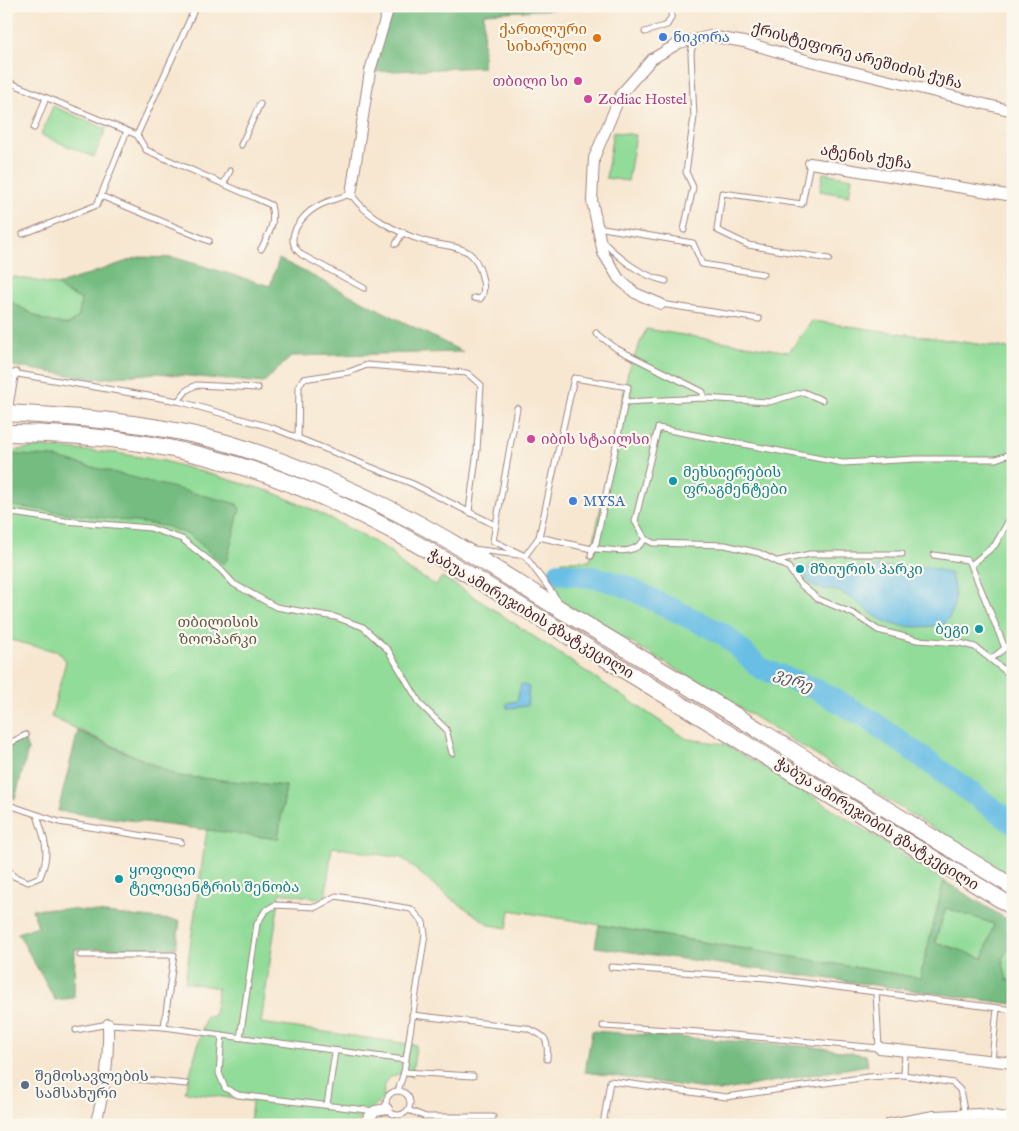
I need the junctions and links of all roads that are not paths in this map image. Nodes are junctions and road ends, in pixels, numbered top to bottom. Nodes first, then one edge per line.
1 (196, 6) edge
2 (389, 6) edge
3 (672, 6) edge
4 (645, 32) dead end
5 (694, 39) junction
6 (6, 81) edge
7 (46, 98) junction
8 (260, 104) dead end
9 (1013, 111) edge
10 (34, 128) dead end
11 (127, 131) junction
12 (137, 136) junction
13 (241, 145) dead end
14 (810, 163) joint
15 (230, 171) dead end
16 (224, 183) junction
17 (351, 194) junction
18 (101, 196) junction
19 (1013, 196) edge
20 (596, 227) junction
21 (684, 230) dead end
22 (403, 232) junction
23 (23, 234) dead end
24 (600, 239) junction
25 (208, 241) dead end
26 (396, 244) dead end
27 (261, 250) dead end
28 (829, 259) dead end
29 (763, 274) dead end
30 (666, 281) dead end
31 (364, 288) dead end
32 (474, 298) dead end
33 (661, 304) joint
34 (759, 320) dead end
35 (596, 333) dead end
36 (6, 372) edge
37 (16, 372) junction
38 (258, 388) dead end
39 (703, 398) junction
40 (822, 400) dead end
41 (178, 401) junction
42 (625, 402) junction
43 (517, 408) dead end
44 (7, 413) edge
45 (6, 433) edge
46 (298, 438) junction
47 (1013, 453) edge
48 (6, 512) edge
49 (469, 512) junction
50 (1013, 513) edge
51 (495, 525) junction
52 (539, 538) junction
53 (645, 539) junction
54 (457, 547) junction
55 (592, 549) junction
56 (902, 554) dead end
57 (934, 555) dead end
58 (525, 556) junction
59 (591, 556) dead end
60 (777, 561) junction
61 (971, 565) junction
62 (561, 610) junction
63 (991, 659) junction
64 (1013, 677) edge
65 (26, 735) dead end
66 (6, 745) edge
67 (452, 753) dead end
68 (6, 804) edge
69 (37, 815) junction
70 (181, 842) dead end
71 (6, 866) edge
72 (1013, 887) edge
73 (1013, 907) edge
74 (80, 955) dead end
75 (611, 967) dead end
76 (876, 992) junction
77 (997, 1008) junction
78 (1013, 1010) edge
79 (412, 1015) junction
80 (108, 1024) junction
81 (603, 1026) dead end
82 (164, 1027) junction
83 (76, 1030) dead end
84 (222, 1035) junction
85 (240, 1038) junction
86 (879, 1048) junction
87 (905, 1051) junction
88 (335, 1052) junction
89 (547, 1059) dead end
90 (405, 1060) junction
91 (992, 1060) junction
92 (1013, 1063) edge
93 (404, 1072) junction
94 (904, 1075) junction
95 (106, 1076) junction
96 (472, 1076) dead end
97 (186, 1084) dead end
98 (398, 1091) junction
99 (327, 1105) junction
100 (387, 1109) junction
101 (408, 1110) junction
102 (375, 1111) junction
103 (965, 1115) junction
104 (493, 1117) dead end
105 (1013, 1120) edge
106 (95, 1125) edge
107 (362, 1125) edge
108 (603, 1125) edge
109 (890, 1125) edge

1 - 12 lane
2 - 17 street
3 - 4 lane
5 - 9 street, ქრისტეფორე არეშიძის ქუჩა
5 - 20 street, ქრისტეფორე არეშიძის ქუჩა
5 - 21 lane
6 - 7 lane
7 - 10 lane
7 - 11 lane
8 - 13 lane
11 - 12 lane
11 - 18 lane
12 - 16 lane
14 - 19 street, ატენის ქუჩა
14 - 28 lane, ატენის ქუჩა
15 - 16 lane
16 - 27 lane
17 - 22 lane
17 - 31 lane
18 - 23 lane
18 - 25 lane
20 - 24 street, ქრისტეფორე არეშიძის ქუჩა
20 - 29 lane
22 - 26 lane
22 - 32 lane
24 - 30 lane
24 - 33 street, ქრისტეფორე არეშიძის ქუჩა
33 - 34 lane
35 - 39 lane
36 - 37 lane
37 - 41 lane
37 - 44 lane
38 - 41 lane
39 - 40 lane
39 - 42 lane
41 - 46 lane
42 - 52 lane
42 - 55 lane
43 - 51 lane
44 - 54 main road, ჭაბუა ამირეჯიბის გზატკეცილი
45 - 73 main road, ჭაბუა ამირეჯიბის გზატკეცილი
46 - 49 lane
46 - 49 lane
47 - 53 lane
48 - 67 lane
49 - 51 lane
50 - 61 lane
51 - 58 lane
52 - 55 lane
52 - 58 lane
53 - 55 lane
53 - 60 lane
54 - 58 lane
54 - 62 main road, ჭაბუა ამირეჯიბის გზატკეცილი
55 - 59 lane
56 - 60 lane
57 - 61 lane
58 - 62 lane
60 - 63 lane
61 - 63 lane
62 - 72 main road, ჭაბუა ამირეჯიბის გზატკეცილი
63 - 64 lane
65 - 66 lane
68 - 69 lane
69 - 70 lane
69 - 71 lane
74 - 82 lane
75 - 76 lane
76 - 77 lane
76 - 86 lane
77 - 78 lane
77 - 91 lane
79 - 85 lane
79 - 89 lane
79 - 90 lane
80 - 82 lane
80 - 83 lane
80 - 95 street
81 - 86 lane
82 - 84 lane
84 - 85 lane
84 - 99 lane
85 - 88 lane
86 - 87 street
87 - 91 street
87 - 94 lane
88 - 90 lane
88 - 99 lane
90 - 93 lane
91 - 92 street
93 - 96 lane
93 - 98 lane
94 - 103 lane
94 - 108 lane
95 - 97 lane
95 - 106 street
98 - 100 lane
98 - 101 lane
99 - 102 lane
100 - 101 lane
100 - 102 street
101 - 104 lane
102 - 107 street
103 - 105 street
103 - 109 street

